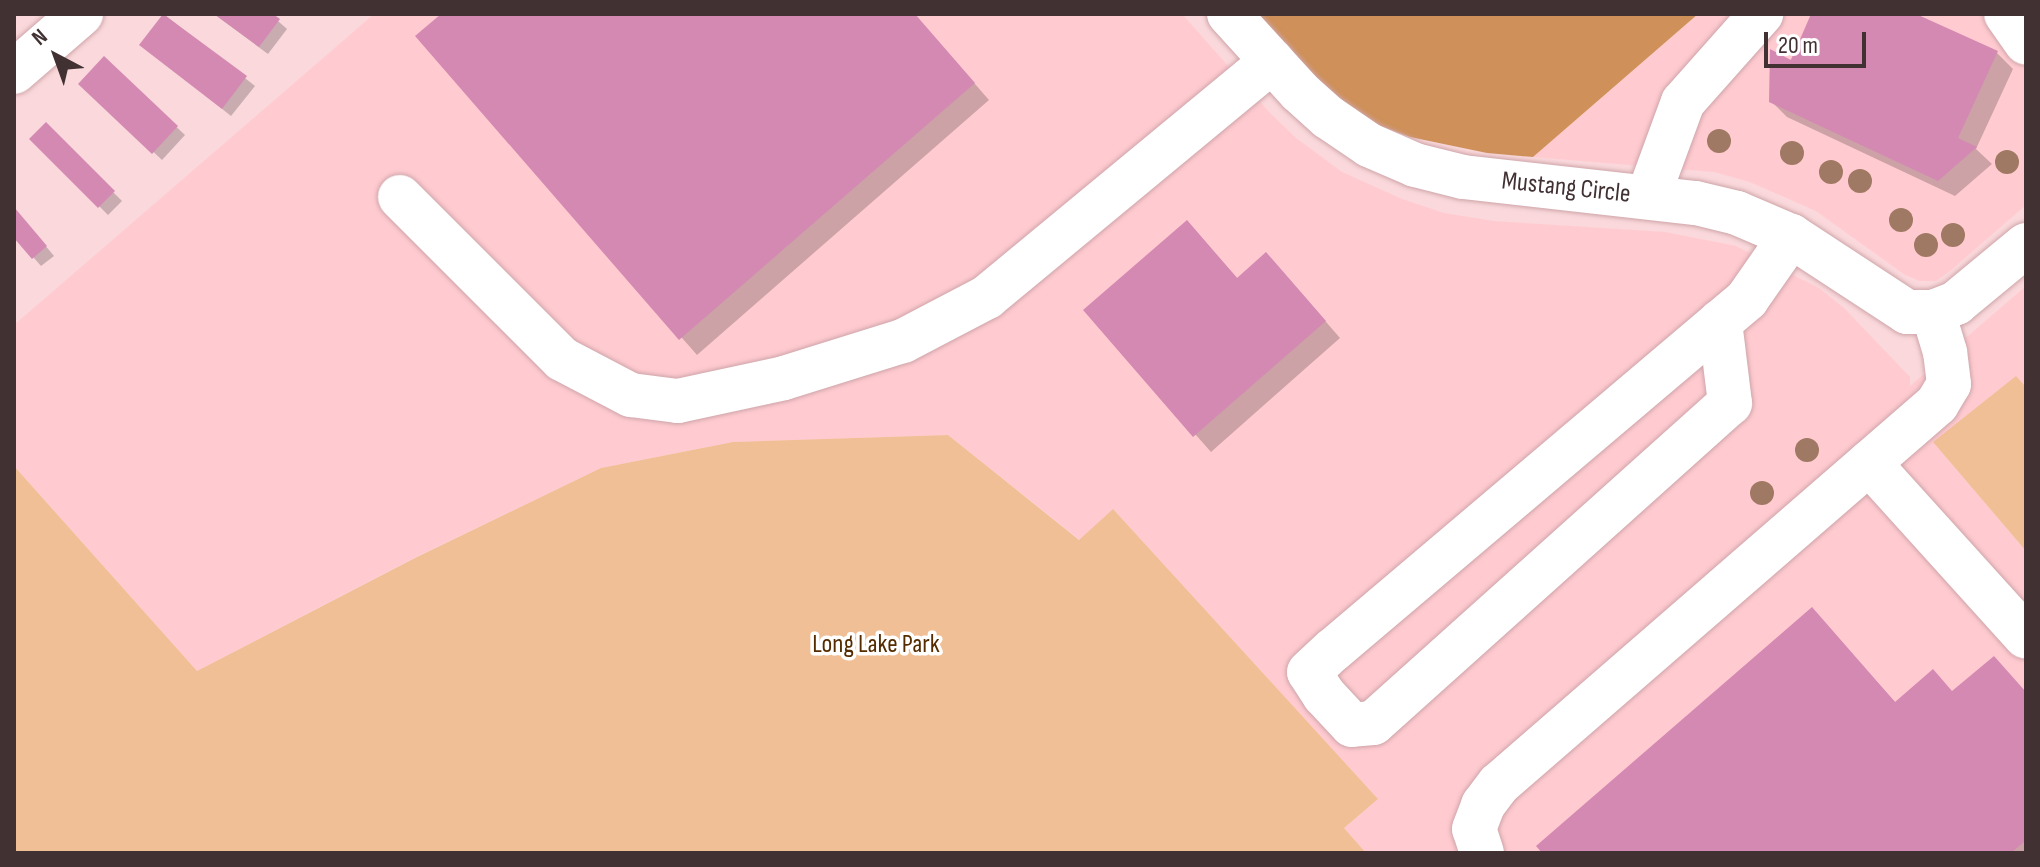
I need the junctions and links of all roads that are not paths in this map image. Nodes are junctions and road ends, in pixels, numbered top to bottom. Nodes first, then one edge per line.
1 (81, 14) edge
2 (1229, 14) edge
3 (1761, 14) edge
4 (2006, 14) edge
5 (2026, 43) edge
6 (1272, 61) junction
7 (14, 72) edge
8 (400, 197) dead end
9 (1648, 197) junction
10 (1791, 236) junction
11 (2026, 245) edge
12 (1933, 312) junction
13 (1720, 322) junction
14 (1869, 463) junction
15 (2026, 637) edge
16 (1482, 853) edge

1 - 7 street
2 - 6 street, Mustang Circle
3 - 9 street
4 - 5 street
6 - 8 street
6 - 9 street, Mustang Circle
9 - 10 street, Mustang Circle
10 - 12 street, Mustang Circle
10 - 13 street
11 - 12 street
12 - 14 street
13 - 13 street
14 - 15 street
14 - 16 street

